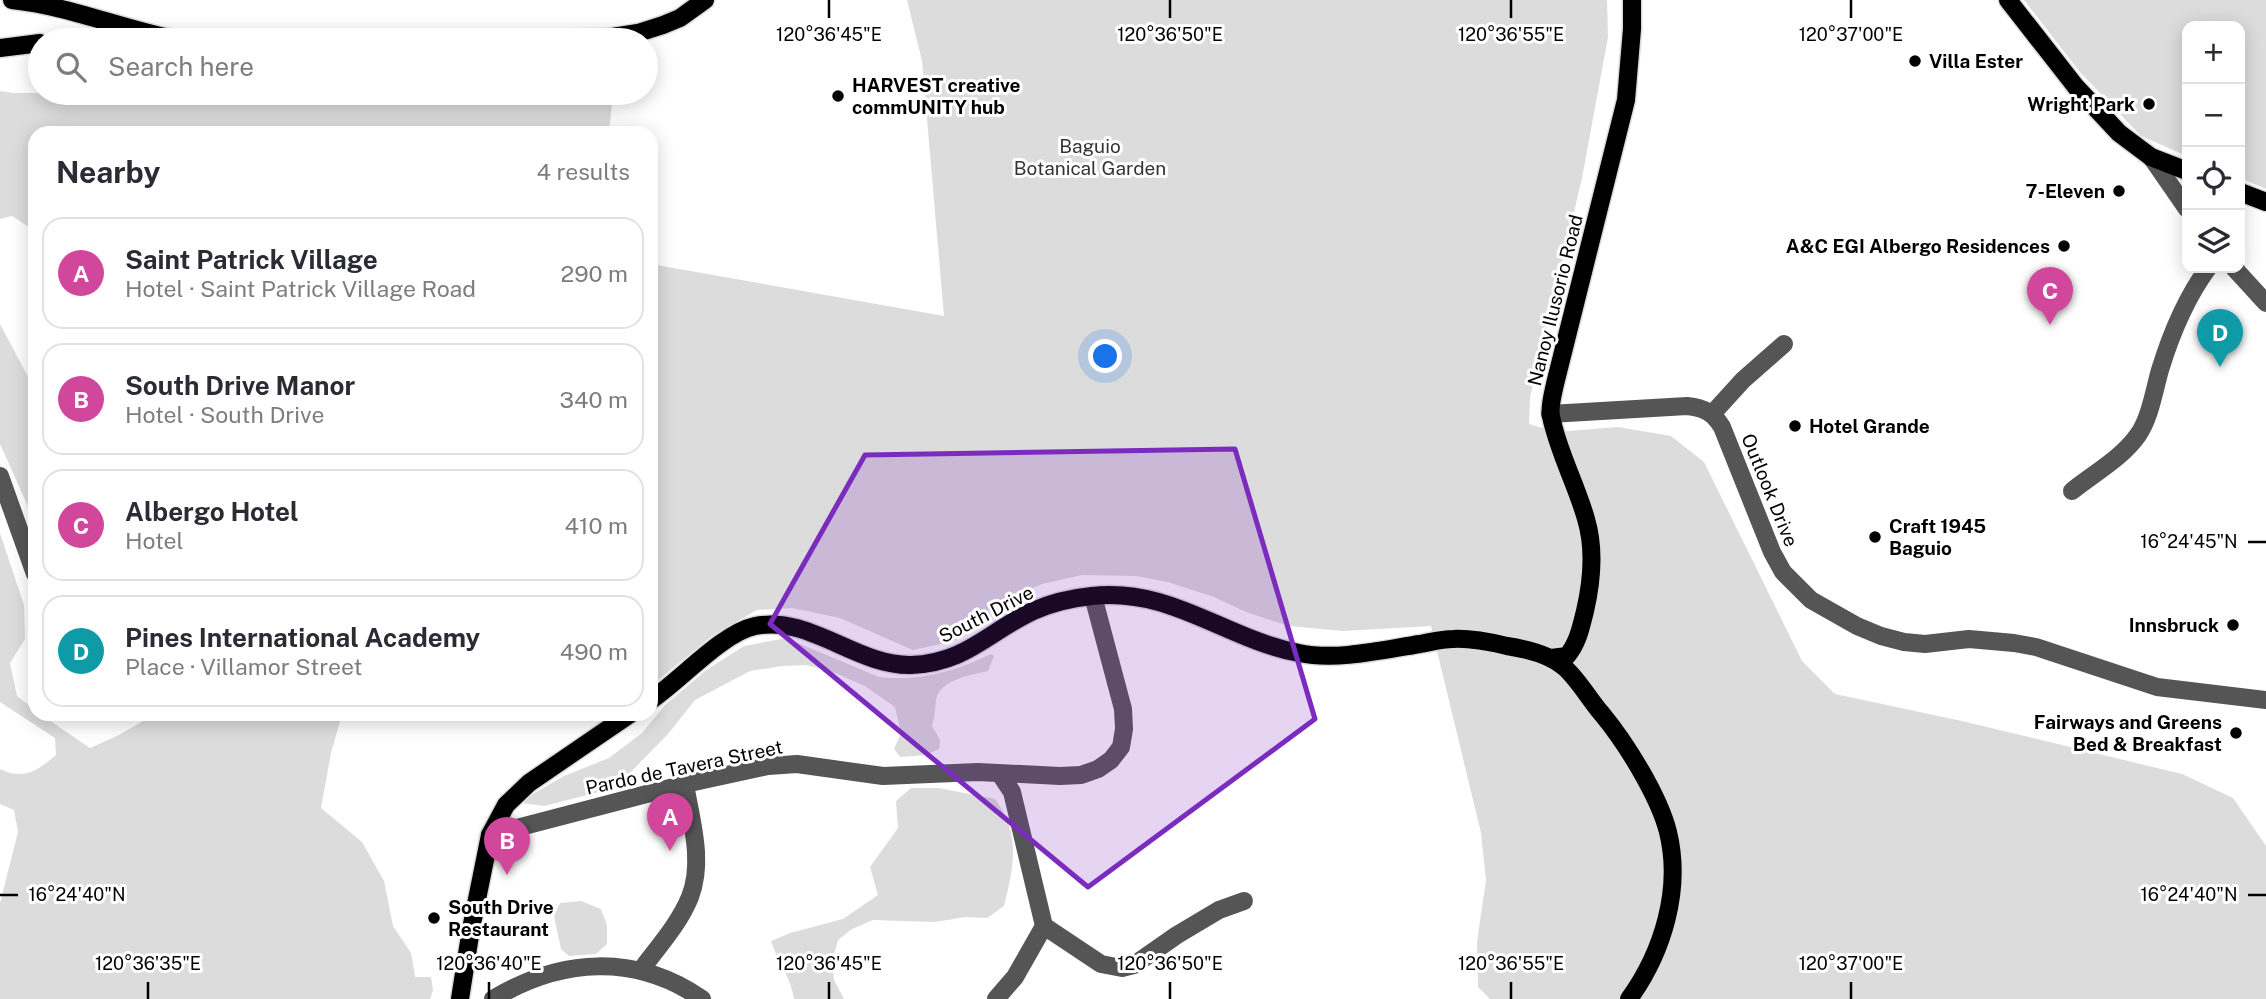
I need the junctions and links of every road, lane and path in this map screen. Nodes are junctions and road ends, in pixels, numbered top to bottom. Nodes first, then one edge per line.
1 (12, 0) edge
2 (705, 0) edge
3 (1632, 0) edge
4 (2008, 0) edge
5 (109, 28) edge
6 (654, 28) edge
7 (28, 44) edge
8 (0, 48) edge
9 (2151, 157) junction
10 (2182, 169) edge
11 (2245, 194) edge
12 (2182, 202) edge
13 (2266, 202) edge
14 (2204, 273) edge
15 (2239, 273) edge
16 (2266, 303) edge
17 (1784, 344) dead end
18 (1713, 413) junction
19 (1550, 414) junction
20 (0, 476) edge
21 (2072, 491) dead end
22 (28, 554) edge
23 (1093, 596) junction
24 (1558, 663) junction
25 (658, 694) edge
26 (2266, 700) edge
27 (620, 721) edge
28 (1009, 780) junction
29 (685, 784) junction
30 (490, 835) junction
31 (1244, 901) dead end
32 (1044, 926) junction
33 (641, 970) junction
34 (1002, 995) edge
35 (460, 999) edge
36 (493, 999) edge
37 (702, 999) edge
38 (1629, 999) edge

1 - 5 main road
2 - 6 main road
3 - 19 main road, Nanoy Ilusorio Road
4 - 9 main road
7 - 8 main road
9 - 10 main road
9 - 12 street
11 - 13 main road
14 - 21 street
15 - 16 street
17 - 18 street
18 - 19 street
18 - 26 street, Outlook Drive
19 - 24 main road, Nanoy Ilusorio Road
20 - 22 street
23 - 24 main road, South Drive
23 - 25 main road, South Drive
23 - 28 street, Pardo de Tavera Street
24 - 38 main road
27 - 30 main road
28 - 29 street, Pardo de Tavera Street
28 - 32 street
29 - 30 street, Pardo de Tavera Street
29 - 33 street
30 - 35 main road
31 - 32 street
32 - 34 street
33 - 36 street
33 - 37 street

